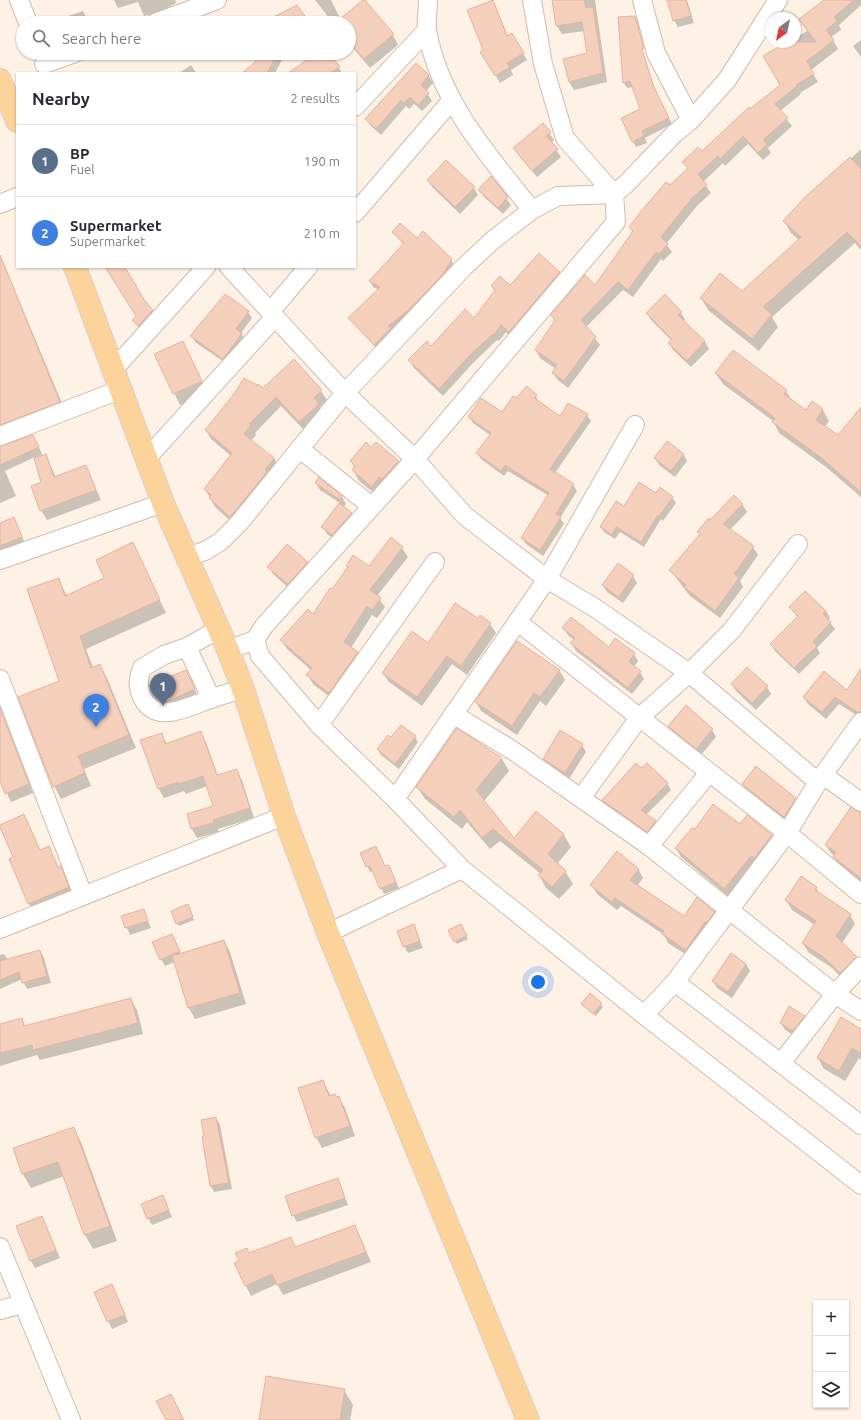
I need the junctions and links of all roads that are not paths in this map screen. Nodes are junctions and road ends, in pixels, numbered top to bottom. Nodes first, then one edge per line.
1 (19, 0) edge
2 (217, 0) edge
3 (428, 0) edge
4 (532, 0) edge
5 (642, 0) edge
6 (778, 0) edge
7 (25, 16) edge
8 (174, 16) edge
9 (427, 30) junction
10 (7, 87) edge
11 (451, 101) junction
12 (356, 106) edge
13 (16, 118) edge
14 (691, 120) junction
15 (614, 194) junction
16 (16, 197) edge
17 (0, 204) edge
18 (532, 210) junction
19 (356, 212) edge
20 (75, 268) edge
21 (205, 268) edge
22 (230, 268) edge
23 (307, 268) edge
24 (272, 314) junction
25 (118, 380) junction
26 (345, 393) junction
27 (635, 425) dead end
28 (0, 436) edge
29 (300, 449) junction
30 (147, 458) junction
31 (415, 459) junction
32 (163, 503) junction
33 (371, 506) junction
34 (798, 544) dead end
35 (186, 557) junction
36 (0, 560) edge
37 (435, 562) dead end
38 (547, 579) junction
39 (519, 623) junction
40 (219, 629) junction
41 (255, 640) junction
42 (187, 646) junction
43 (228, 650) junction
44 (689, 673) junction
45 (0, 679) edge
46 (243, 689) junction
47 (211, 698) junction
48 (453, 714) junction
49 (639, 718) junction
50 (861, 722) edge
51 (319, 725) junction
52 (709, 773) junction
53 (821, 778) junction
54 (395, 798) junction
55 (581, 798) junction
56 (861, 802) edge
57 (284, 816) junction
58 (787, 834) junction
59 (649, 846) junction
60 (462, 869) junction
61 (861, 894) edge
62 (82, 895) junction
63 (728, 911) junction
64 (0, 929) edge
65 (328, 933) junction
66 (861, 966) edge
67 (675, 982) junction
68 (835, 994) junction
69 (861, 1011) edge
70 (644, 1015) junction
71 (781, 1063) junction
72 (861, 1125) edge
73 (861, 1185) edge
74 (0, 1247) edge
75 (22, 1304) junction
76 (0, 1310) edge
77 (71, 1420) edge
78 (528, 1420) edge

1 - 7 street
2 - 8 street
3 - 9 street
4 - 15 street
5 - 14 street
6 - 14 street
9 - 11 street
9 - 12 street
10 - 13 main road
11 - 18 street
11 - 19 street
14 - 15 street
15 - 18 street
15 - 31 street
16 - 17 street
18 - 26 street
20 - 25 main road
21 - 25 street
22 - 24 street
23 - 24 street
24 - 26 street
24 - 30 street
25 - 28 street
25 - 30 main road
26 - 29 street
26 - 31 street
27 - 38 street
29 - 33 street
29 - 35 street
30 - 32 main road
31 - 33 street
31 - 38 street
32 - 35 main road
32 - 36 street
33 - 41 street
34 - 44 street
35 - 40 main road
37 - 51 street
38 - 39 street
38 - 44 street
39 - 48 street
39 - 49 street
40 - 42 street
40 - 43 main road
41 - 43 street
41 - 51 street
42 - 47 street
42 - 47 street
43 - 46 main road
44 - 49 street
44 - 53 street
45 - 62 street
46 - 47 street
46 - 57 main road
48 - 54 street
48 - 55 street
49 - 52 street
49 - 55 street
50 - 53 street
51 - 54 street
52 - 58 street
52 - 59 street
53 - 56 street
53 - 58 street
54 - 60 street
55 - 59 street
57 - 62 street
57 - 65 main road
58 - 61 street
58 - 63 street
59 - 63 street
60 - 65 street
60 - 70 street
62 - 64 street
63 - 67 street
63 - 68 street
65 - 78 main road
66 - 68 street
67 - 70 street
67 - 71 street
68 - 69 street
68 - 71 street
70 - 73 street
71 - 72 street
74 - 75 street
75 - 76 street
75 - 77 street

